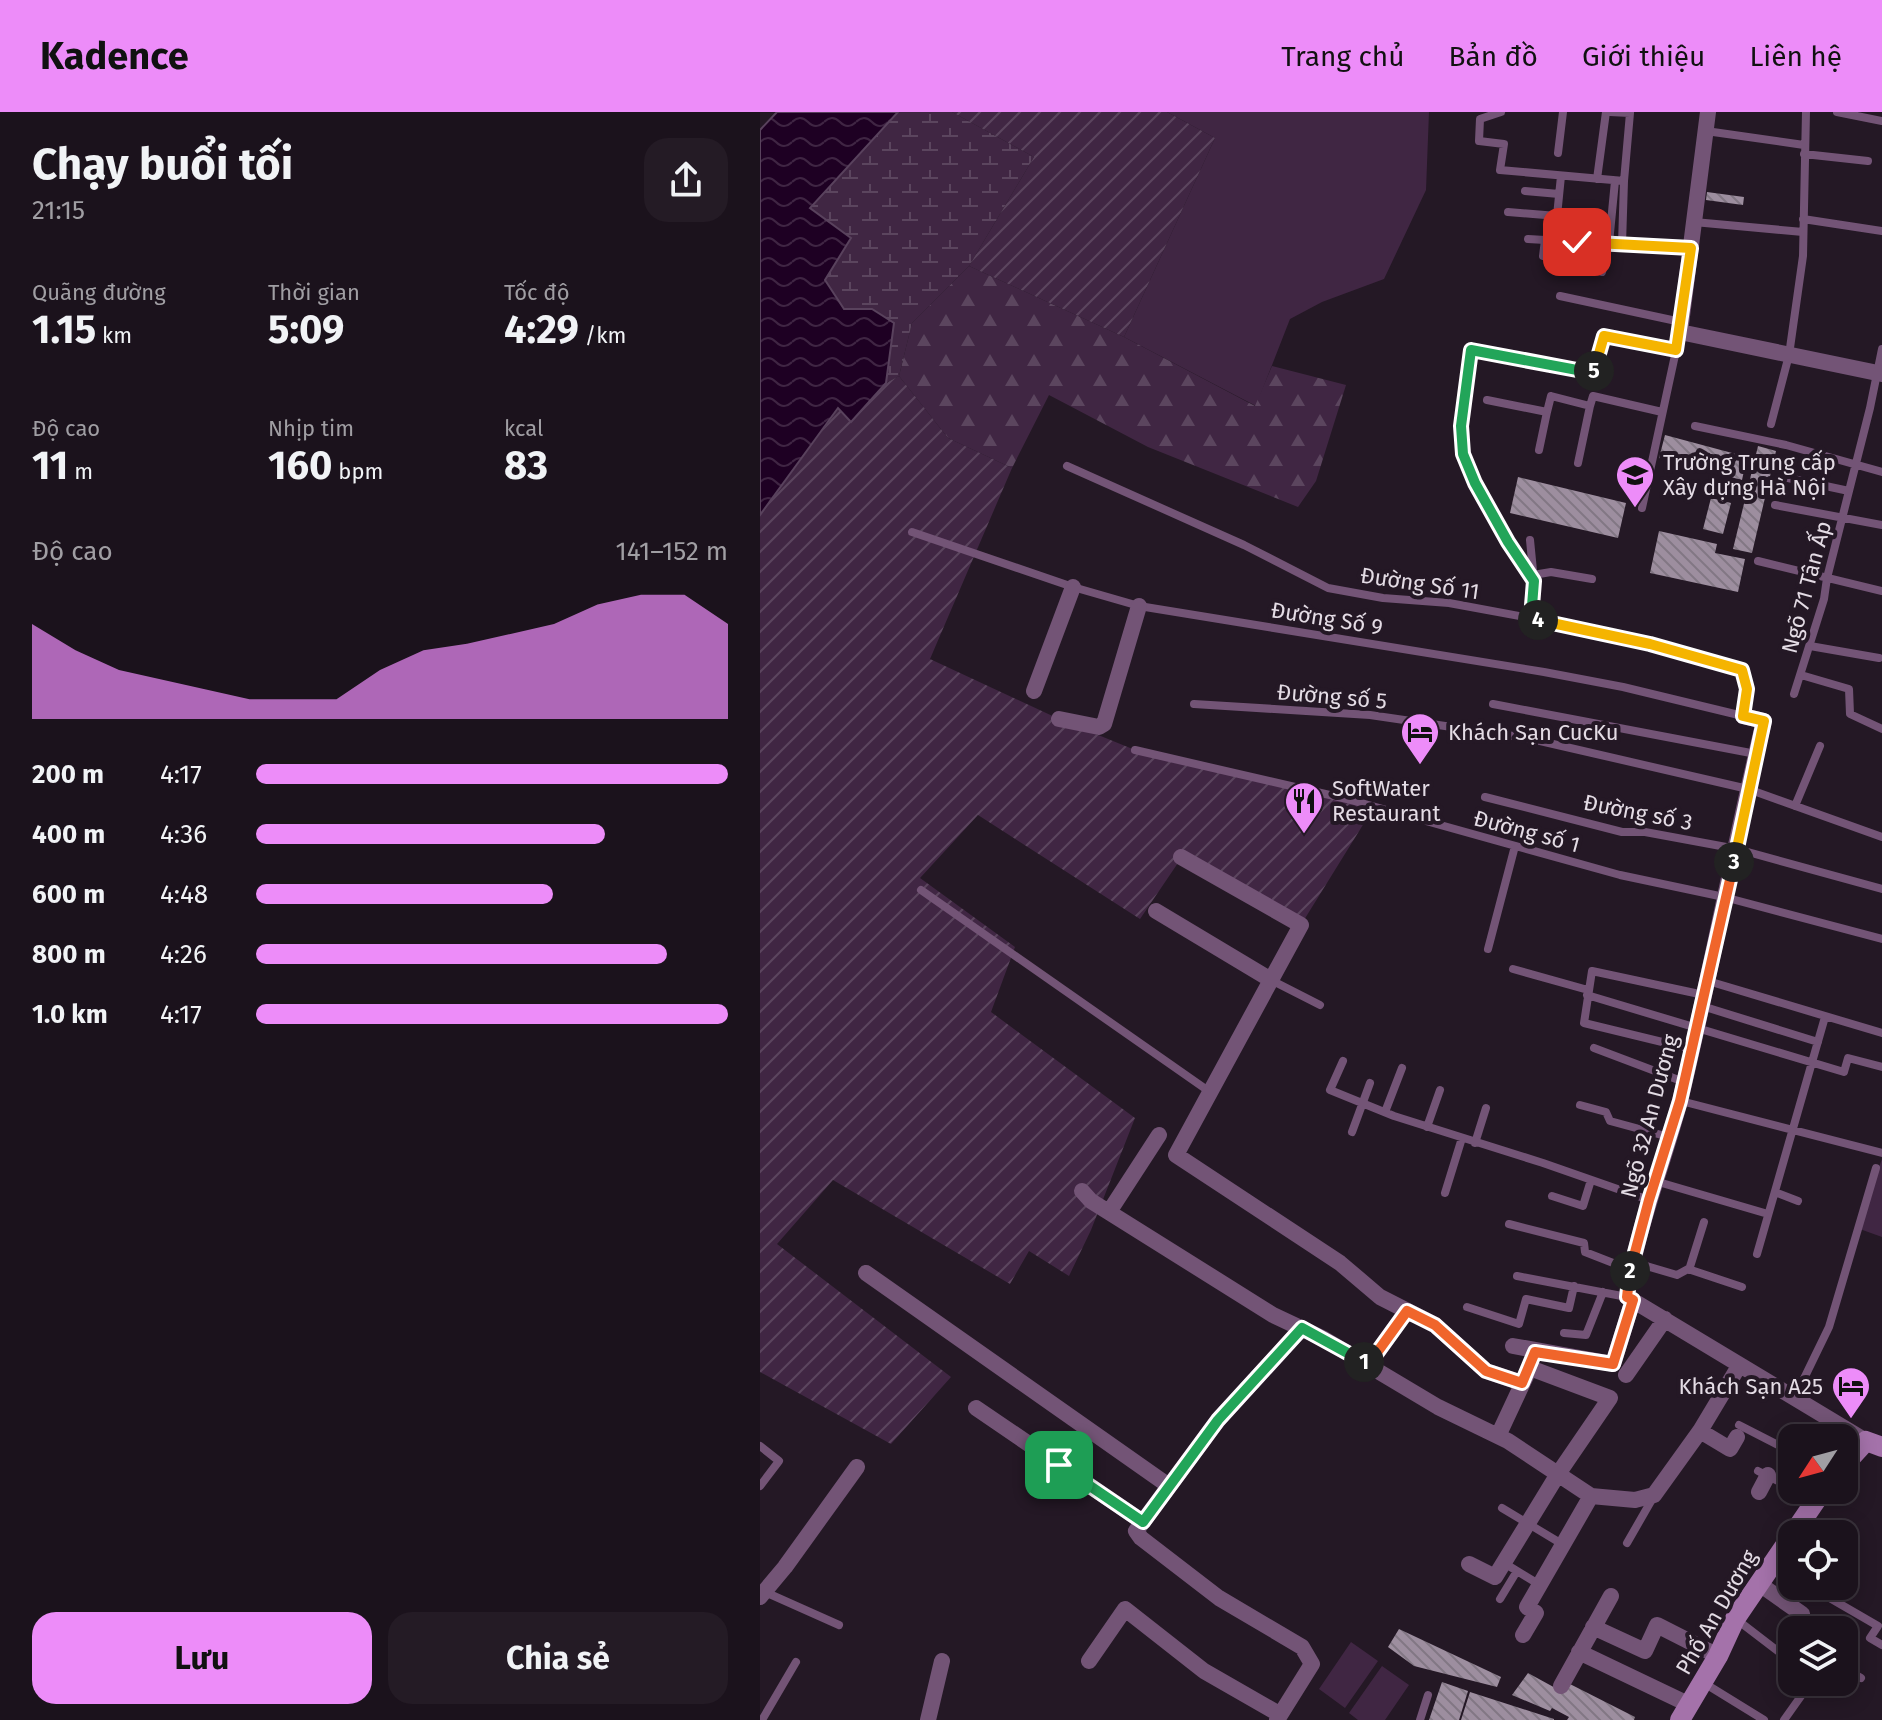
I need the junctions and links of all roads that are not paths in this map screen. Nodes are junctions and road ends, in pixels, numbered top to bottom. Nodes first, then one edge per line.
1 (1501, 112) edge
2 (1563, 112) edge
3 (1608, 112) edge
4 (1618, 112) edge
5 (1708, 112) edge
6 (1806, 112) edge
7 (1837, 112) edge
8 (1882, 121) edge
9 (1705, 130) junction
10 (1804, 150) junction
11 (1558, 153) dead end
12 (1868, 161) dead end
13 (1561, 176) junction
14 (1597, 179) junction
15 (1620, 181) junction
16 (1525, 191) dead end
17 (1559, 194) junction
18 (1508, 212) dead end
19 (1557, 216) junction
20 (1803, 219) junction
21 (1694, 222) junction
22 (1882, 231) edge
23 (1803, 232) junction
24 (1528, 239) dead end
25 (1545, 240) junction
26 (1555, 240) junction
27 (1577, 242) junction
28 (1609, 243) junction
29 (1622, 244) junction
30 (1691, 248) junction
31 (1543, 256) dead end
32 (1571, 272) dead end
33 (1602, 272) dead end
34 (1560, 296) dead end
35 (1681, 327) junction
36 (1882, 349) edge
37 (1676, 350) junction
38 (1789, 355) junction
39 (1880, 373) edge
40 (1487, 400) dead end
41 (1590, 406) junction
42 (1547, 412) junction
43 (1662, 417) junction
44 (1771, 424) dead end
45 (1695, 426) dead end
46 (1539, 450) dead end
47 (1578, 463) dead end
48 (1856, 465) junction
49 (1067, 466) dead end
50 (1882, 472) edge
51 (1788, 478) dead end
52 (1849, 491) junction
53 (1775, 505) dead end
54 (1642, 508) dead end
55 (1842, 518) junction
56 (1882, 525) edge
57 (912, 532) dead end
58 (1530, 540) dead end
59 (1758, 561) dead end
60 (1534, 578) junction
61 (1827, 578) junction
62 (1592, 579) dead end
63 (1073, 587) junction
64 (1882, 591) edge
65 (1139, 606) junction
66 (1531, 618) junction
67 (1810, 646) junction
68 (1879, 658) dead end
69 (1801, 675) junction
70 (1034, 691) dead end
71 (1794, 694) dead end
72 (1194, 704) dead end
73 (1493, 704) dead end
74 (1743, 716) junction
75 (1059, 719) dead end
76 (1882, 729) edge
77 (1820, 746) dead end
78 (1135, 750) dead end
79 (1756, 754) junction
80 (1748, 789) junction
81 (1485, 797) dead end
82 (1795, 806) junction
83 (1882, 837) edge
84 (1515, 846) junction
85 (1737, 849) junction
86 (1181, 857) dead end
87 (1882, 889) edge
88 (921, 890) dead end
89 (1724, 897) junction
90 (1156, 911) dead end
91 (1882, 939) edge
92 (1488, 949) dead end
93 (1513, 969) dead end
94 (1271, 980) junction
95 (1588, 993) junction
96 (1704, 994) junction
97 (1320, 1005) dead end
98 (1825, 1017) junction
99 (1695, 1030) junction
100 (1882, 1033) edge
101 (1818, 1042) junction
102 (1594, 1048) dead end
103 (1691, 1049) junction
104 (1343, 1061) dead end
105 (1812, 1063) junction
106 (1882, 1067) edge
107 (1402, 1068) dead end
108 (1684, 1082) junction
109 (1370, 1083) dead end
110 (1440, 1090) dead end
111 (1210, 1092) junction
112 (1680, 1101) junction
113 (1362, 1103) junction
114 (1580, 1105) dead end
115 (1486, 1108) dead end
116 (1385, 1112) junction
117 (1427, 1127) junction
118 (1794, 1130) junction
119 (1352, 1132) dead end
120 (1159, 1135) dead end
121 (1669, 1137) junction
122 (1462, 1138) junction
123 (1475, 1143) junction
124 (1882, 1153) edge
125 (1876, 1168) dead end
126 (1591, 1180) junction
127 (1655, 1181) junction
128 (1082, 1191) dead end
129 (1775, 1192) junction
130 (1445, 1193) dead end
131 (1552, 1196) dead end
132 (1649, 1200) junction
133 (1798, 1201) dead end
134 (1109, 1212) junction
135 (1768, 1214) junction
136 (1704, 1222) dead end
137 (1509, 1224) dead end
138 (1757, 1254) dead end
139 (1632, 1266) junction
140 (1689, 1270) junction
141 (866, 1273) dead end
142 (1517, 1276) dead end
143 (1574, 1286) junction
144 (1742, 1287) dead end
145 (1603, 1292) junction
146 (1630, 1299) junction
147 (1467, 1307) dead end
148 (1407, 1311) junction
149 (1665, 1319) junction
150 (1302, 1328) junction
151 (1564, 1333) dead end
152 (1513, 1346) dead end
153 (1368, 1365) junction
154 (1739, 1366) junction
155 (1529, 1368) junction
156 (1626, 1375) dead end
157 (1795, 1397) junction
158 (976, 1408) dead end
159 (1700, 1431) junction
160 (1738, 1431) joint
161 (1498, 1436) junction
162 (1874, 1444) edge
163 (760, 1446) edge
164 (1778, 1447) edge
165 (857, 1467) dead end
166 (1763, 1473) joint
167 (1558, 1474) junction
168 (1778, 1481) edge
169 (760, 1486) edge
170 (1169, 1486) junction
171 (1759, 1492) dead end
172 (1654, 1495) junction
173 (1591, 1496) junction
174 (1812, 1504) edge
175 (1502, 1508) dead end
176 (1143, 1522) junction
177 (1527, 1524) junction
178 (1627, 1543) dead end
179 (1563, 1545) junction
180 (1469, 1564) dead end
181 (1771, 1564) junction
182 (1511, 1567) junction
183 (1778, 1568) edge
184 (1758, 1583) junction
185 (1540, 1585) junction
186 (762, 1594) edge
187 (1611, 1596) dead end
188 (1500, 1599) dead end
189 (1833, 1600) edge
190 (1802, 1614) dead end
191 (1735, 1619) junction
192 (839, 1625) dead end
193 (1593, 1627) junction
194 (1523, 1635) dead end
195 (1882, 1645) edge
196 (1778, 1651) edge
197 (1579, 1652) junction
198 (1718, 1656) junction
199 (942, 1661) dead end
200 (1089, 1661) dead end
201 (796, 1662) dead end
202 (1858, 1676) edge
203 (1861, 1678) dead end
204 (1703, 1683) junction
205 (1561, 1686) dead end
206 (1428, 1695) dead end
207 (1801, 1696) edge
208 (1685, 1712) edge
209 (1278, 1717) edge
210 (762, 1720) edge
211 (928, 1720) edge
212 (1420, 1720) edge
213 (1764, 1720) edge
214 (1784, 1720) edge

1 - 13 lane
2 - 11 lane
3 - 4 lane
3 - 14 lane
4 - 15 lane
5 - 9 street
6 - 10 lane
7 - 8 lane
9 - 10 lane
9 - 21 street
10 - 12 lane
10 - 20 lane
13 - 14 lane
13 - 17 lane
14 - 15 lane
15 - 28 lane
15 - 29 lane
16 - 17 lane
17 - 19 lane
18 - 19 lane
19 - 26 lane
20 - 22 lane
20 - 23 lane
21 - 23 lane
21 - 30 street
23 - 38 lane
24 - 25 lane
25 - 26 lane
25 - 31 lane
26 - 27 lane
27 - 28 lane
27 - 32 lane
28 - 29 lane
28 - 33 lane
29 - 30 lane
30 - 35 street
34 - 35 lane
35 - 37 lane
35 - 38 street
36 - 39 lane, Ngõ 71 Tân Ấp
37 - 43 lane
37 - 60 lane
38 - 39 street
38 - 44 lane
39 - 48 lane, Ngõ 71 Tân Ấp
40 - 42 lane
41 - 42 lane
41 - 43 lane
41 - 47 lane
42 - 46 lane
43 - 54 lane
45 - 48 lane
48 - 50 lane
48 - 52 lane, Ngõ 71 Tân Ấp
49 - 66 lane, Đường Số 11
51 - 52 lane
52 - 55 lane, Ngõ 71 Tân Ấp
53 - 55 lane
55 - 56 lane
55 - 61 lane, Ngõ 71 Tân Ấp
57 - 63 lane, Đường Số 9
58 - 60 lane
59 - 61 lane
60 - 62 lane
60 - 66 lane
61 - 64 lane
61 - 67 lane, Ngõ 71 Tân Ấp
63 - 65 lane, Đường Số 9
63 - 70 street
65 - 74 lane, Đường Số 9
65 - 75 street
66 - 74 lane, Đường Số 11
67 - 68 lane
67 - 69 lane, Ngõ 71 Tân Ấp
69 - 71 lane, Ngõ 71 Tân Ấp
69 - 76 lane
72 - 80 lane, Đường số 5
73 - 79 lane
74 - 79 street, Ngõ 32 An Dương
77 - 82 lane
78 - 84 lane, Đường số 1
79 - 80 street, Ngõ 32 An Dương
80 - 82 lane, Đường số 5
80 - 85 street, Ngõ 32 An Dương
81 - 85 lane, Đường số 3
82 - 83 lane, Đường số 5
84 - 89 lane, Đường số 1
84 - 92 lane
85 - 87 lane, Đường số 3
85 - 89 street, Ngõ 32 An Dương
86 - 94 street
88 - 111 lane
89 - 91 lane, Đường số 1
89 - 96 street, Ngõ 32 An Dương
90 - 94 street
93 - 95 lane
94 - 97 lane
94 - 111 street
95 - 96 lane
95 - 99 lane
95 - 103 lane
96 - 98 lane
96 - 99 street, Ngõ 32 An Dương
96 - 101 lane
98 - 100 lane
98 - 101 lane
99 - 103 street, Ngõ 32 An Dương
99 - 105 lane
101 - 105 lane
102 - 108 lane
103 - 108 street, Ngõ 32 An Dương
104 - 113 lane
105 - 106 lane
105 - 118 lane
107 - 116 lane
108 - 112 street, Ngõ 32 An Dương
109 - 113 lane
110 - 117 lane
111 - 148 street
112 - 118 lane
112 - 121 street, Ngõ 32 An Dương
113 - 116 lane
113 - 119 lane
114 - 121 lane
115 - 123 lane
116 - 117 lane
117 - 122 lane
118 - 124 lane
118 - 129 lane
120 - 134 street
121 - 127 street, Ngõ 32 An Dương
122 - 123 lane
122 - 130 lane
123 - 126 lane
125 - 157 lane
126 - 131 lane
126 - 132 lane
127 - 132 street, Ngõ 32 An Dương
127 - 135 lane
128 - 134 street
129 - 133 lane
129 - 135 lane
132 - 139 street, Ngõ 32 An Dương
134 - 150 street
135 - 138 lane
136 - 140 lane
137 - 139 lane
139 - 140 lane
139 - 146 street, Ngõ 32 An Dương
140 - 144 lane
141 - 170 street
142 - 143 lane
143 - 145 lane
143 - 147 lane
145 - 146 lane
145 - 151 lane
146 - 149 street
146 - 155 street, Ngõ 32 An Dương
148 - 153 street
148 - 155 street
149 - 154 street
149 - 156 street
150 - 153 street
150 - 170 street
152 - 155 street
153 - 161 street
154 - 157 street
154 - 159 street
155 - 161 street
155 - 167 street
157 - 162 street
158 - 176 street
159 - 160 street
159 - 172 street
160 - 164 lane
161 - 167 street
163 - 169 lane
165 - 186 street
166 - 168 lane
166 - 171 street
167 - 173 street
167 - 177 street
170 - 176 street
172 - 173 street
172 - 178 lane
173 - 179 street
174 - 181 street, Phố An Dương
175 - 177 lane
176 - 209 street
177 - 179 lane
177 - 182 street
179 - 185 street
180 - 182 street
181 - 183 lane
181 - 184 street, Phố An Dương
182 - 185 lane
182 - 188 lane
184 - 190 street
184 - 191 street, Phố An Dương
185 - 194 street
186 - 192 lane
187 - 193 street
189 - 195 lane
191 - 196 lane
191 - 198 street, Phố An Dương
193 - 197 street
193 - 198 street
197 - 205 street
197 - 208 street
198 - 204 street, Phố An Dương
199 - 211 street
200 - 209 street
201 - 210 lane
202 - 203 lane
204 - 208 street, Phố An Dương
204 - 213 lane
206 - 212 lane
207 - 214 lane

